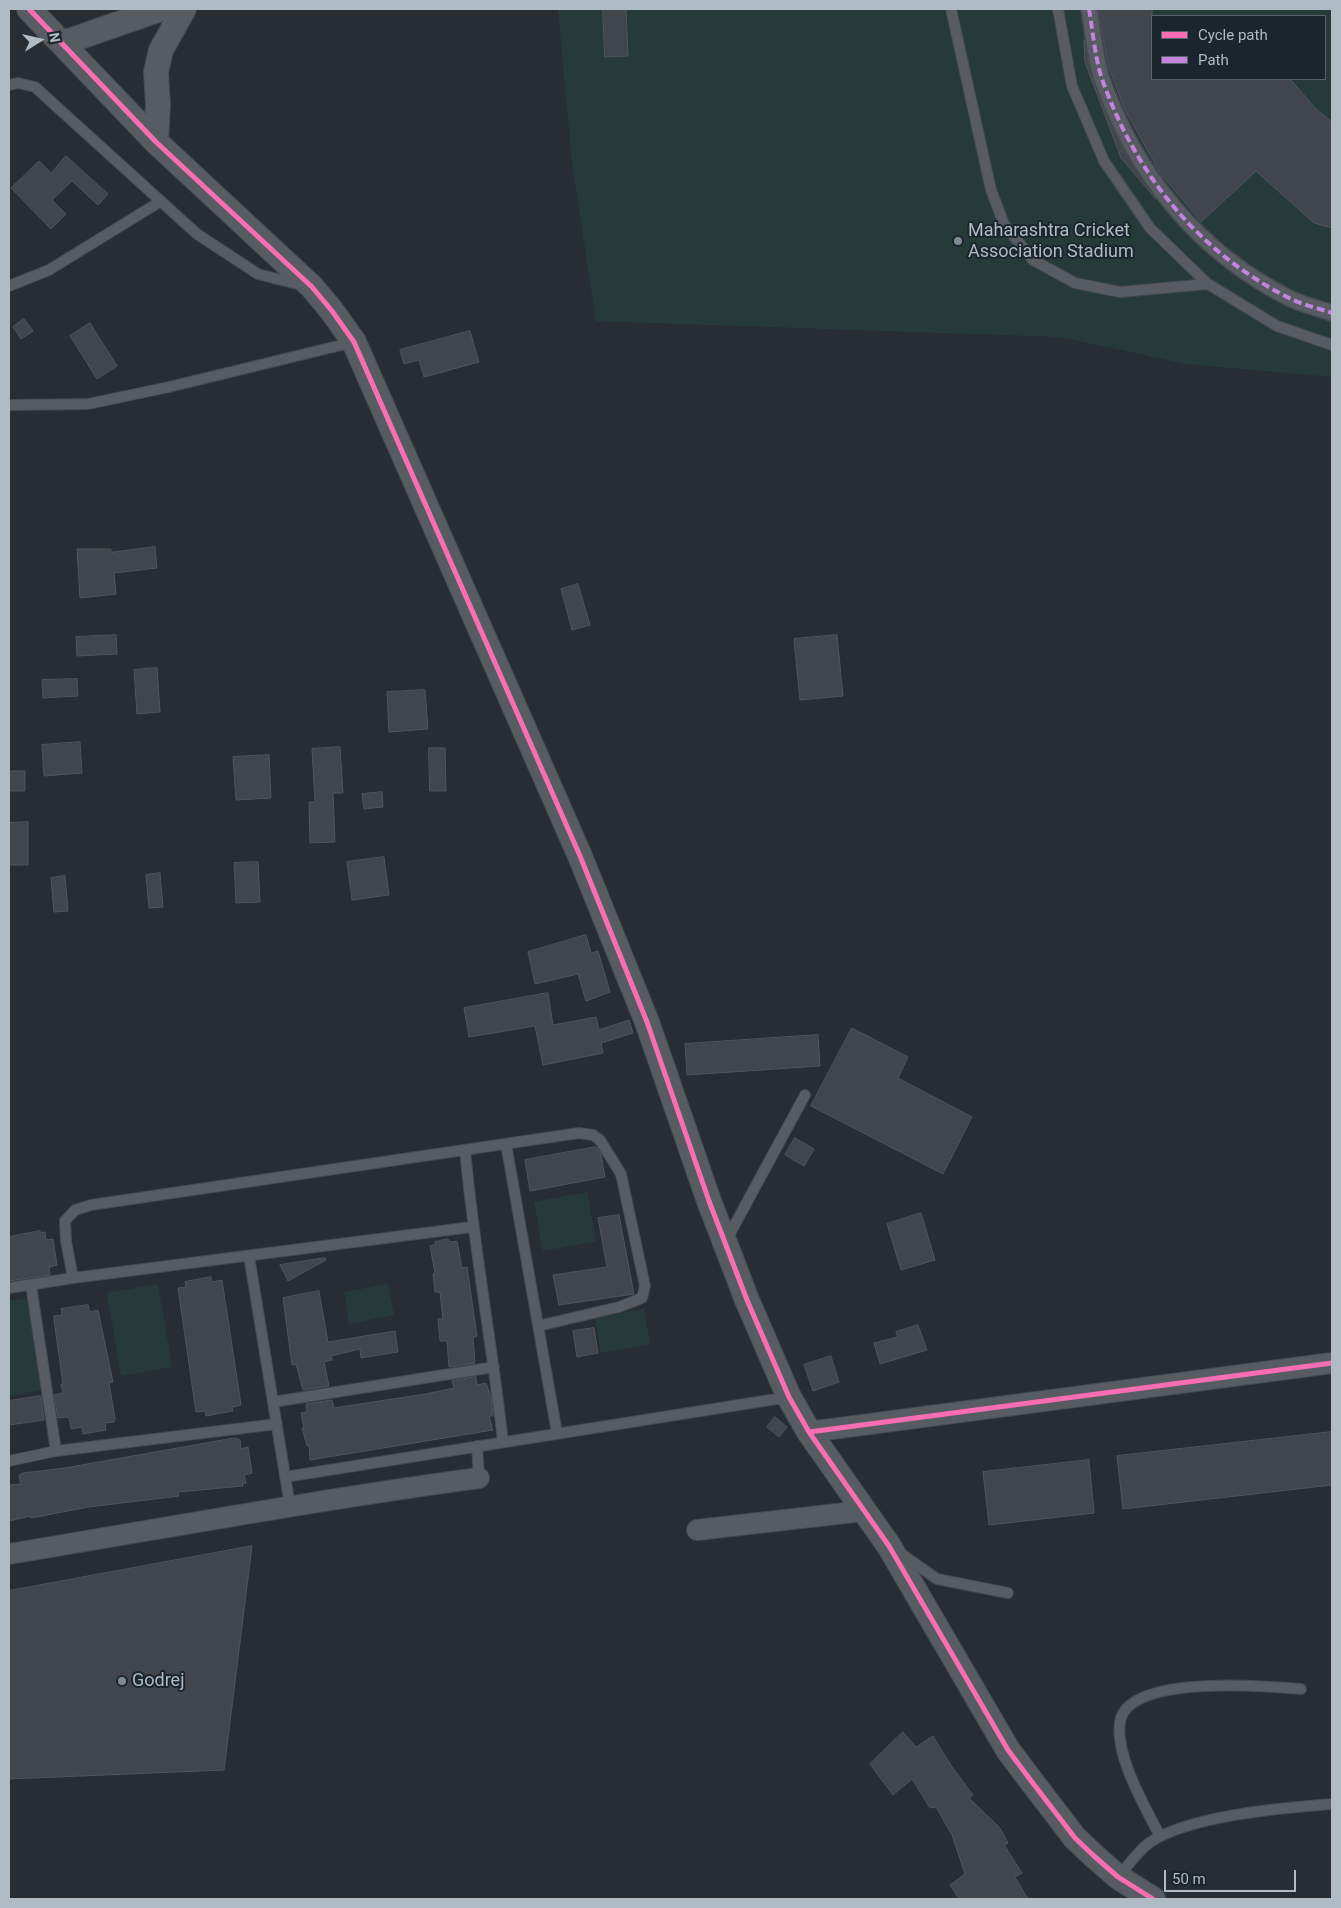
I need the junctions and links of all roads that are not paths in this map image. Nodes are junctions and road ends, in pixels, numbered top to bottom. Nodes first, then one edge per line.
1 (30, 9) edge
2 (160, 9) edge
3 (184, 9) edge
4 (951, 9) edge
5 (1058, 9) edge
6 (1089, 9) edge
7 (63, 43) junction
8 (9, 84) edge
9 (156, 142) junction
10 (160, 201) junction
11 (1208, 284) junction
12 (9, 286) edge
13 (312, 288) junction
14 (1332, 313) edge
15 (354, 342) junction
16 (1332, 346) edge
17 (9, 405) edge
18 (805, 1095) dead end
19 (506, 1144) junction
20 (465, 1150) junction
21 (472, 1227) junction
22 (725, 1242) junction
23 (249, 1256) junction
24 (73, 1278) junction
25 (31, 1285) junction
26 (9, 1288) edge
27 (538, 1326) junction
28 (1332, 1363) edge
29 (494, 1367) junction
30 (789, 1397) junction
31 (273, 1402) junction
32 (277, 1424) junction
33 (810, 1432) junction
34 (557, 1433) junction
35 (503, 1442) junction
36 (477, 1446) junction
37 (56, 1451) junction
38 (9, 1461) edge
39 (285, 1477) junction
40 (479, 1478) joint
41 (290, 1506) junction
42 (863, 1510) junction
43 (697, 1530) dead end
44 (889, 1546) junction
45 (9, 1554) edge
46 (1008, 1593) dead end
47 (1301, 1689) dead end
48 (1332, 1804) edge
49 (1160, 1836) junction
50 (1118, 1876) junction
51 (1153, 1899) edge

1 - 7 street
2 - 7 street
3 - 9 street
4 - 11 lane
5 - 11 lane
6 - 14 street
7 - 9 street
8 - 10 lane
9 - 13 street
10 - 12 lane
10 - 13 lane
11 - 16 lane
13 - 15 street
15 - 17 lane
15 - 22 street
18 - 22 lane
19 - 20 lane
19 - 27 lane
19 - 27 lane
20 - 21 lane
20 - 24 lane
21 - 23 lane
21 - 29 lane
22 - 30 street
23 - 24 lane
23 - 31 lane
24 - 25 lane
25 - 26 lane
25 - 37 lane
27 - 34 lane
28 - 33 street
29 - 31 lane
29 - 35 lane
30 - 33 street
30 - 34 lane
31 - 32 lane
32 - 37 lane
32 - 39 lane
33 - 42 street
34 - 35 lane
35 - 36 lane
36 - 39 lane
36 - 40 lane
37 - 38 lane
39 - 41 lane
40 - 41 street
41 - 45 street
42 - 43 street
42 - 44 street
44 - 46 lane
44 - 50 street
47 - 49 lane
48 - 49 lane
49 - 50 lane
50 - 51 street

